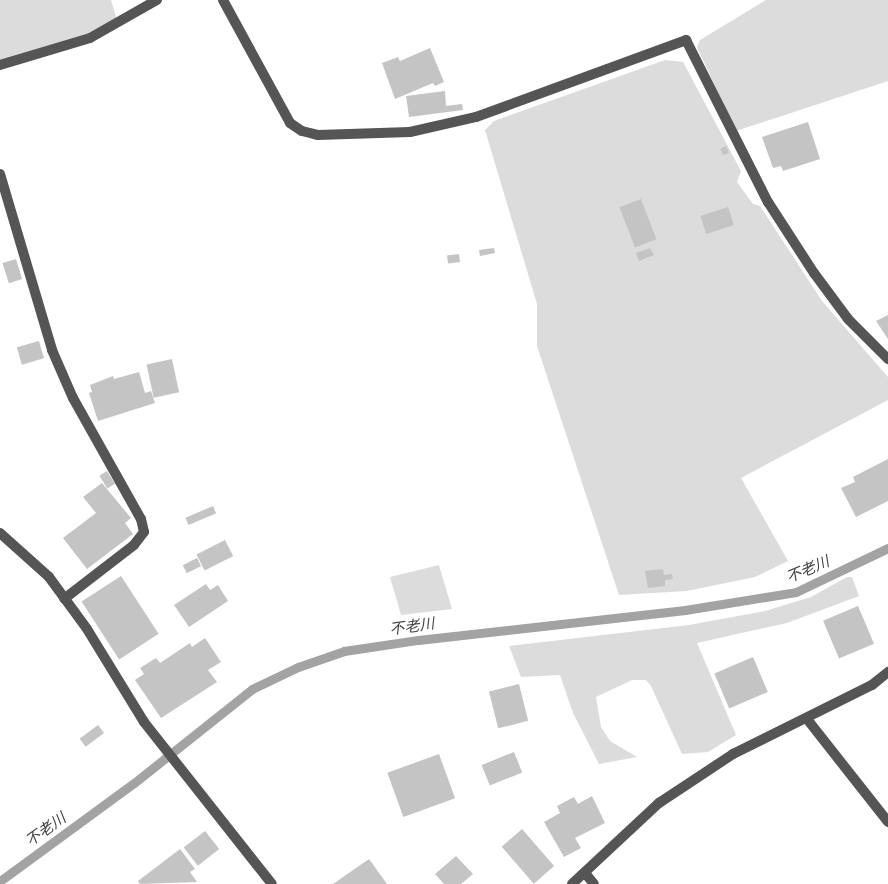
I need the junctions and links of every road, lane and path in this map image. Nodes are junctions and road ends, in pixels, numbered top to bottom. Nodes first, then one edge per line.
1 (157, 0) edge
2 (223, 0) edge
3 (0, 65) edge
4 (0, 174) edge
5 (888, 359) edge
6 (0, 533) edge
7 (64, 599) junction
8 (888, 672) edge
9 (807, 719) junction
10 (888, 822) edge
11 (585, 873) junction
12 (272, 884) edge
13 (572, 884) edge
14 (594, 884) edge

1 - 3 street
2 - 5 street
4 - 7 street
6 - 7 street
7 - 12 street
8 - 9 street
9 - 10 street
9 - 11 street
11 - 13 street
11 - 14 street

